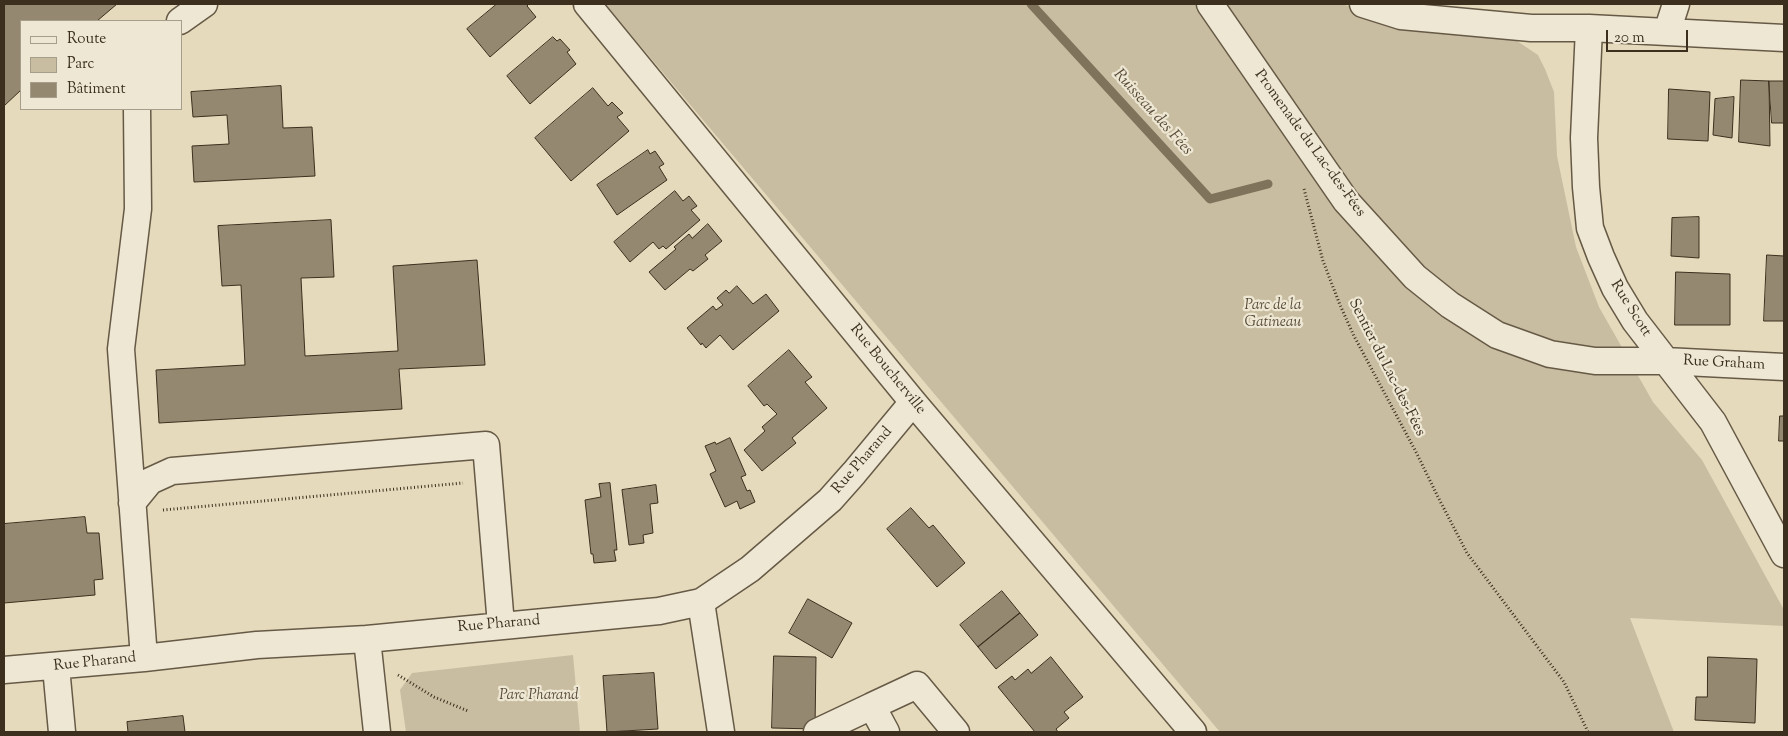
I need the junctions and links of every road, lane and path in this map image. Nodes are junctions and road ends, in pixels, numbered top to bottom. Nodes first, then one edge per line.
1 (204, 4) edge
2 (587, 4) edge
3 (1210, 4) edge
4 (1363, 4) edge
5 (1676, 4) edge
6 (181, 20) edge
7 (1589, 28) junction
8 (1668, 32) junction
9 (1784, 38) edge
10 (137, 110) edge
11 (1301, 181) dead end
12 (1664, 361) junction
13 (1784, 368) edge
14 (913, 402) junction
15 (471, 482) dead end
16 (132, 504) junction
17 (161, 510) dead end
18 (1784, 554) edge
19 (700, 602) junction
20 (501, 625) junction
21 (367, 639) junction
22 (144, 658) junction
23 (56, 667) junction
24 (4, 670) edge
25 (394, 672) dead end
26 (872, 706) junction
27 (468, 711) dead end
28 (62, 732) edge
29 (378, 732) edge
30 (721, 732) edge
31 (817, 732) edge
32 (886, 732) edge
33 (956, 732) edge
34 (1193, 732) edge
35 (1588, 732) edge

1 - 6 street
2 - 14 street, Rue Boucherville
3 - 12 street, Promenade du Lac-des-Fées
4 - 7 street
5 - 8 street
7 - 8 street
7 - 12 street, Rue Scott
8 - 9 street
10 - 16 street
11 - 35 path, Sentier du Lac-des-Fées
12 - 13 street, Rue Graham
12 - 18 street, Rue Scott
14 - 19 street, Rue Pharand
14 - 34 street, Rue Boucherville
15 - 17 path
16 - 20 street
16 - 22 street
19 - 20 street, Rue Pharand
19 - 30 street
20 - 21 street, Rue Pharand
21 - 22 street, Rue Pharand
21 - 29 street
22 - 23 street, Rue Pharand
23 - 24 street, Rue Pharand
23 - 28 street
25 - 27 path
26 - 31 street
26 - 32 street
26 - 33 street

